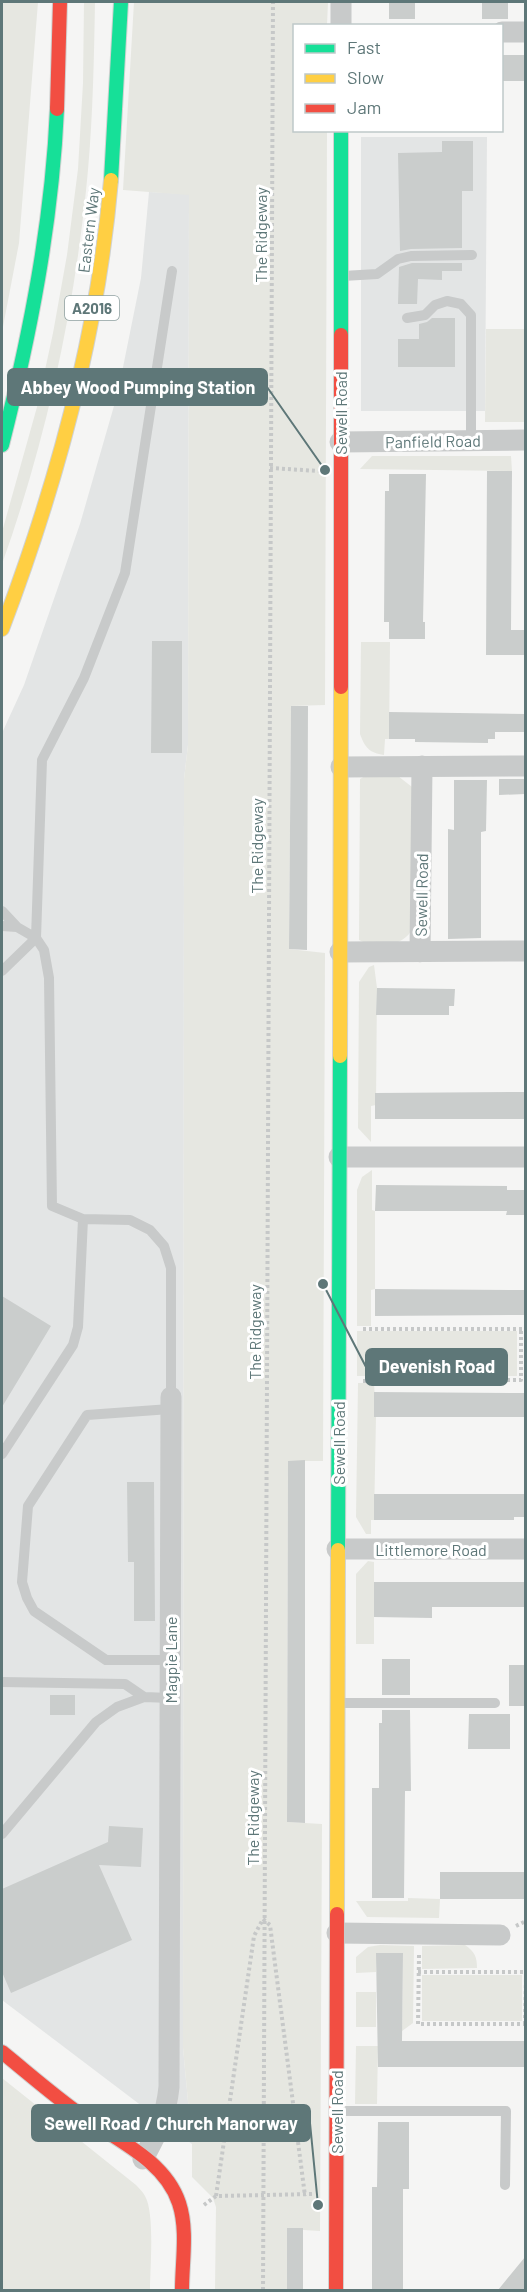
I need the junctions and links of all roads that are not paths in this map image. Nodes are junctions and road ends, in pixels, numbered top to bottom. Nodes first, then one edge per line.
1 (60, 2) edge
2 (121, 2) edge
3 (341, 2) edge
4 (341, 24) edge
5 (503, 32) edge
6 (525, 32) edge
7 (340, 132) edge
8 (472, 255) dead end
9 (171, 271) dead end
10 (340, 276) junction
11 (407, 318) dead end
12 (525, 440) edge
13 (471, 441) junction
14 (340, 442) junction
15 (2, 445) edge
16 (2, 629) edge
17 (422, 766) junction
18 (525, 766) edge
19 (341, 767) junction
20 (2, 911) edge
21 (2, 926) edge
22 (17, 927) junction
23 (36, 938) junction
24 (525, 951) edge
25 (340, 952) junction
26 (420, 952) junction
27 (2, 970) edge
28 (339, 1157) junction
29 (525, 1157) edge
30 (83, 1219) junction
31 (170, 1403) junction
32 (2, 1454) edge
33 (338, 1548) junction
34 (525, 1549) edge
35 (170, 1660) junction
36 (2, 1682) edge
37 (144, 1697) junction
38 (170, 1698) junction
39 (337, 1703) junction
40 (495, 1703) dead end
41 (2, 1834) edge
42 (337, 1933) junction
43 (500, 1935) dead end
44 (2, 2052) edge
45 (336, 2111) junction
46 (143, 2159) junction
47 (505, 2185) dead end
48 (182, 2290) edge
49 (336, 2290) edge

1 - 15 street
2 - 16 street, Eastern Way / A2016
3 - 4 street
5 - 6 street
7 - 10 street, Sewell Road
8 - 10 lane
9 - 23 lane
10 - 14 street, Sewell Road
11 - 13 lane
12 - 13 street, Panfield Road
13 - 14 street, Panfield Road
14 - 19 street, Sewell Road
17 - 18 street
17 - 19 street
17 - 26 street, Sewell Road
19 - 25 street, Sewell Road
20 - 22 lane
21 - 22 lane
22 - 23 lane
23 - 27 lane
23 - 30 lane
24 - 26 street, Sewell Road
25 - 26 street, Sewell Road
25 - 28 street, Sewell Road
28 - 29 street
28 - 33 street, Sewell Road
30 - 31 lane, Magpie Lane
30 - 32 lane
31 - 35 street, Magpie Lane
31 - 35 lane
33 - 34 street, Littlemore Road
33 - 39 street, Sewell Road
35 - 38 street, Magpie Lane
36 - 37 lane
37 - 38 lane
37 - 41 lane
38 - 46 street, Magpie Lane
39 - 40 lane
39 - 42 street, Sewell Road
42 - 43 street
42 - 45 street, Sewell Road
44 - 46 street
45 - 47 lane
45 - 49 street, Sewell Road
46 - 48 street

